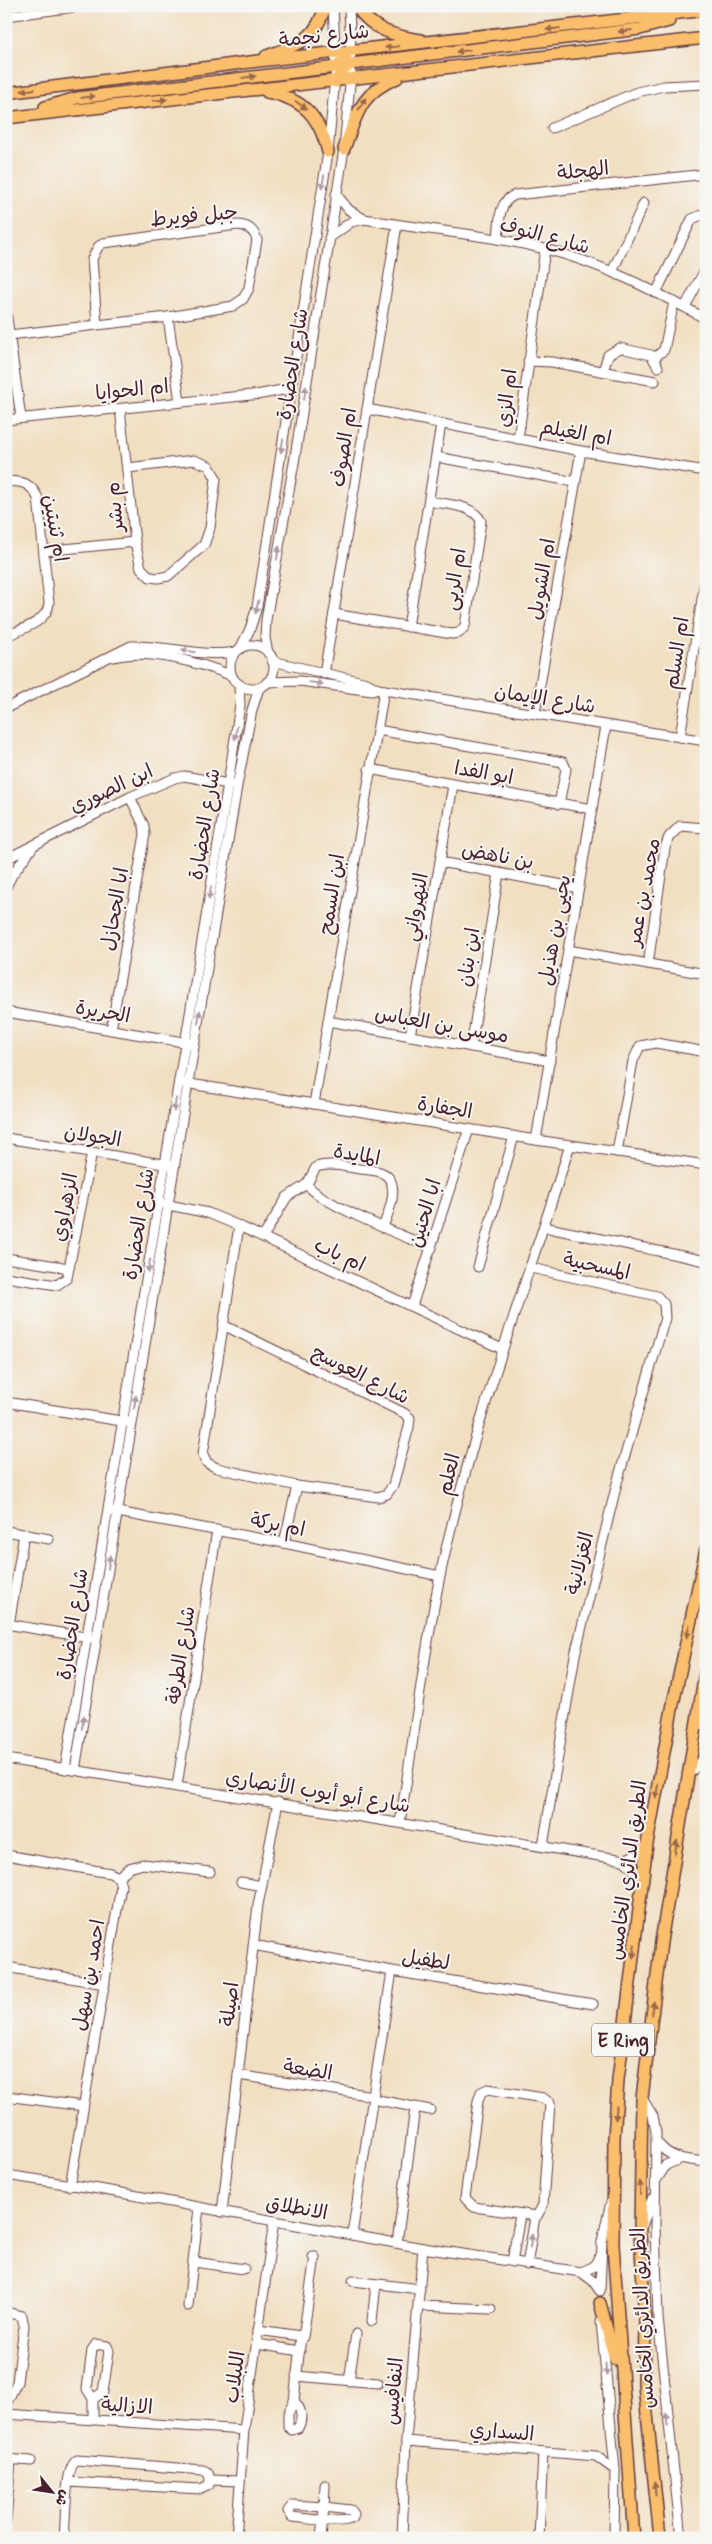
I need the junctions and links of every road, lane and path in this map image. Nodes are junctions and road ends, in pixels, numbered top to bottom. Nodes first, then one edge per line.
1 (83, 6) edge
2 (325, 6) edge
3 (332, 6) edge
4 (349, 6) edge
5 (356, 6) edge
6 (706, 10) edge
7 (6, 16) edge
8 (704, 38) edge
9 (438, 42) junction
10 (351, 51) junction
11 (336, 53) junction
12 (250, 62) junction
13 (351, 64) junction
14 (336, 67) junction
15 (410, 73) junction
16 (351, 80) junction
17 (335, 82) junction
18 (706, 84) edge
19 (255, 91) junction
20 (6, 93) edge
21 (7, 118) edge
22 (552, 128) dead end
23 (344, 149) junction
24 (328, 152) junction
25 (706, 174) edge
26 (336, 194) junction
27 (644, 202) dead end
28 (706, 213) edge
29 (364, 219) junction
30 (398, 225) junction
31 (329, 238) junction
32 (498, 239) junction
33 (545, 249) junction
34 (706, 268) edge
35 (612, 272) junction
36 (656, 293) junction
37 (674, 302) junction
38 (685, 307) junction
39 (6, 311) edge
40 (168, 317) junction
41 (706, 319) edge
42 (97, 324) junction
43 (9, 335) junction
44 (654, 358) junction
45 (528, 361) junction
46 (658, 368) dead end
47 (602, 371) junction
48 (655, 381) dead end
49 (292, 388) junction
50 (262, 394) junction
51 (180, 402) junction
52 (288, 406) junction
53 (120, 409) junction
54 (367, 410) junction
55 (21, 418) junction
56 (6, 420) edge
57 (441, 424) junction
58 (518, 439) junction
59 (581, 451) junction
60 (436, 456) junction
61 (128, 468) junction
62 (706, 472) edge
63 (6, 482) edge
64 (576, 482) junction
65 (429, 501) junction
66 (135, 542) junction
67 (44, 551) junction
68 (706, 574) edge
69 (334, 614) junction
70 (408, 627) junction
71 (6, 636) edge
72 (238, 650) junction
73 (270, 657) junction
74 (107, 659) junction
75 (324, 674) junction
76 (232, 676) junction
77 (267, 682) junction
78 (239, 684) junction
79 (258, 688) junction
80 (381, 689) junction
81 (6, 708) edge
82 (534, 713) junction
83 (606, 726) junction
84 (376, 730) junction
85 (680, 737) junction
86 (706, 741) edge
87 (369, 769) junction
88 (453, 784) junction
89 (232, 785) junction
90 (130, 797) junction
91 (559, 804) junction
92 (592, 809) junction
93 (706, 828) edge
94 (34, 845) junction
95 (6, 859) edge
96 (440, 862) junction
97 (499, 873) junction
98 (6, 887) edge
99 (579, 888) junction
100 (568, 950) junction
101 (648, 964) junction
102 (706, 974) edge
103 (6, 1012) edge
104 (328, 1021) junction
105 (111, 1030) junction
106 (410, 1036) junction
107 (190, 1043) junction
108 (471, 1047) junction
109 (706, 1052) edge
110 (550, 1061) junction
111 (184, 1083) junction
112 (314, 1104) junction
113 (468, 1129) junction
114 (514, 1136) junction
115 (6, 1138) edge
116 (536, 1140) junction
117 (570, 1145) junction
118 (92, 1152) junction
119 (617, 1152) junction
120 (170, 1165) junction
121 (706, 1165) edge
122 (307, 1184) junction
123 (164, 1204) junction
124 (239, 1226) junction
125 (383, 1227) junction
126 (544, 1227) junction
127 (263, 1237) junction
128 (432, 1248) junction
129 (6, 1258) edge
130 (706, 1261) edge
131 (478, 1267) dead end
132 (70, 1268) junction
133 (531, 1268) junction
134 (6, 1277) edge
135 (657, 1296) joint
136 (412, 1306) junction
137 (225, 1326) junction
138 (502, 1349) junction
139 (6, 1402) edge
140 (127, 1422) junction
141 (297, 1486) junction
142 (113, 1511) junction
143 (217, 1530) junction
144 (6, 1531) edge
145 (24, 1534) junction
146 (49, 1539) dead end
147 (284, 1543) junction
148 (706, 1549) edge
149 (440, 1576) junction
150 (8, 1625) edge
151 (92, 1638) junction
152 (706, 1666) edge
153 (698, 1712) junction
154 (706, 1728) edge
155 (706, 1756) edge
156 (6, 1759) edge
157 (65, 1769) junction
158 (75, 1770) junction
159 (687, 1777) junction
160 (177, 1786) junction
161 (278, 1802) junction
162 (400, 1822) junction
163 (647, 1844) junction
164 (543, 1846) junction
165 (6, 1855) edge
166 (624, 1860) junction
167 (210, 1872) dead end
168 (118, 1877) junction
169 (643, 1879) junction
170 (241, 1882) dead end
171 (262, 1886) junction
172 (253, 1945) junction
173 (6, 1968) edge
174 (392, 1971) junction
175 (105, 1984) junction
176 (593, 2004) dead end
177 (238, 2075) junction
178 (6, 2096) edge
179 (373, 2098) junction
180 (642, 2098) junction
181 (83, 2106) junction
182 (415, 2108) junction
183 (430, 2110) dead end
184 (657, 2142) junction
185 (680, 2159) junction
186 (706, 2162) edge
187 (6, 2176) edge
188 (655, 2184) junction
189 (70, 2186) junction
190 (612, 2200) junction
191 (199, 2208) junction
192 (222, 2212) junction
193 (520, 2215) junction
194 (535, 2217) junction
195 (274, 2221) junction
196 (640, 2232) junction
197 (352, 2235) junction
198 (397, 2243) junction
199 (424, 2248) junction
200 (601, 2254) junction
201 (313, 2257) dead end
202 (194, 2262) junction
203 (512, 2262) junction
204 (527, 2265) junction
205 (244, 2270) dead end
206 (581, 2272) junction
207 (353, 2281) dead end
208 (376, 2284) junction
209 (420, 2289) junction
210 (600, 2291) junction
211 (600, 2303) junction
212 (188, 2306) dead end
213 (419, 2306) junction
214 (491, 2309) dead end
215 (6, 2312) edge
216 (372, 2321) dead end
217 (258, 2330) junction
218 (356, 2334) dead end
219 (301, 2336) junction
220 (256, 2344) junction
221 (300, 2350) junction
222 (296, 2376) junction
223 (622, 2379) junction
224 (349, 2380) junction
225 (378, 2383) dead end
226 (93, 2399) junction
227 (294, 2401) dead end
228 (6, 2404) edge
229 (6, 2414) edge
230 (92, 2420) junction
231 (244, 2430) junction
232 (406, 2441) junction
233 (614, 2446) junction
234 (542, 2452) junction
235 (596, 2456) junction
236 (9, 2459) edge
237 (31, 2461) dead end
238 (615, 2470) junction
239 (210, 2480) junction
240 (240, 2481) junction
241 (68, 2482) junction
242 (325, 2486) dead end
243 (324, 2508) junction
244 (6, 2520) edge
245 (323, 2520) junction
246 (682, 2536) edge
247 (64, 2538) edge
248 (236, 2538) edge
249 (322, 2538) edge
250 (402, 2538) edge
251 (539, 2538) edge
252 (614, 2538) edge
253 (634, 2538) edge
254 (660, 2538) edge

1 - 7 street
2 - 12 main road
3 - 11 street, شارع الحضارة
4 - 10 street, شارع الحضارة
5 - 9 main road
6 -> 9 main road, شارع نجمة
6 -> 13 main road
8 - 15 main road
9 -> 10 main road, شارع نجمة
10 - 11 main road, شارع نجمة
10 - 13 street, شارع الحضارة
10 - 14 main road
11 - 12 main road, شارع نجمة
11 - 14 street, شارع الحضارة
12 -> 20 main road, شارع نجمة
13 - 16 street, شارع الحضارة
13 - 17 main road
14 - 17 street, شارع الحضارة
21 -> 14 main road
15 - 16 main road
23 -> 15 main road
16 - 17 main road
16 - 23 street, شارع الحضارة
17 - 19 main road
17 - 24 street, شارع الحضارة
18 - 22 street
21 -> 19 main road
19 -> 24 main road
23 - 26 street, شارع الحضارة
24 -> 49 street, شارع الحضارة
25 - 32 street, الهجلة
26 - 29 street, شارع النوف
26 - 31 street, شارع الحضارة
27 - 35 street
28 - 36 street
29 - 30 street, شارع النوف
29 - 31 street
30 - 32 street, شارع النوف
30 - 54 street, ام الصوف
73 -> 31 street, شارع الحضارة
32 - 33 street, شارع النوف
33 - 35 street, شارع النوف
33 - 45 street, ام الزي
34 - 38 street
35 - 36 street, شارع النوف
36 - 37 street, شارع النوف
37 - 38 street, شارع النوف
37 - 44 street
38 - 41 street, شارع النوف
39 - 43 street
40 - 42 street, جبل فويرط
40 - 42 street, جبل فويرط
40 - 51 street
42 - 43 street, جبل فويرط
43 - 55 street
44 - 46 street
44 - 47 street
45 - 47 street
45 - 58 street, ام الزي
47 - 48 street
49 - 50 street, ام الحوايا
49 - 52 street, شارع الحضارة
50 - 51 street, ام الحوايا
50 - 52 street, ام الحوايا
51 - 53 street, ام الحوايا
52 -> 72 street, شارع الحضارة
53 - 55 street, ام الحوايا
53 - 61 street, م بشر
54 - 57 street, ام الغيلم
54 - 69 street, ام الصوف
55 - 56 street, ام الحوايا
57 - 58 street, ام الغيلم
57 - 60 street
58 - 59 street, ام الغيلم
59 - 62 street, ام الغيلم
59 - 64 street, ام الشويل
60 - 64 street
60 - 65 street
61 - 66 street, م بشر
61 - 66 street, م بشر
63 - 67 street, ام ثنيتين
64 - 82 street, ام الشويل
65 - 70 street
65 - 70 street, ام الربى
66 - 67 street, م بشر
67 - 71 street, ام ثنيتين
68 - 85 street, ام السلم
69 - 70 street, ام الربى
69 - 75 street, ام الصوف
72 - 73 street
72 -> 74 street
72 - 76 street
73 - 75 street, شارع الإيمان
73 - 77 street
74 - 76 street
74 - 81 street
75 - 80 street, شارع الإيمان
76 - 78 street
77 - 79 street
77 -> 80 street, شارع الإيمان
78 - 79 street
78 -> 89 street, شارع الحضارة
79 - 89 street, شارع الحضارة
80 - 82 street, شارع الإيمان
80 - 84 street, ابن السمح
82 - 83 street, شارع الإيمان
83 - 85 street, شارع الإيمان
83 - 92 street, يحيى بن هذيل
84 - 87 street, ابن السمح
84 - 91 street
85 - 86 street, شارع الإيمان
87 - 88 street, ابو الفدا
87 - 104 street, ابن السمح
88 - 91 street, ابو الفدا
88 - 96 street, النهرواني
89 - 90 street, ابن الصوري
89 - 107 street, شارع الحضارة
90 - 94 street, ابن الصوري
90 - 105 street, ابا الجحازل
91 - 92 street, ابو الفدا
92 - 99 street, يحيى بن هذيل
93 - 101 street, محمد بن عمر
94 - 95 street, ابن الصوري
94 - 98 street
96 - 97 street, بن ناهض
96 - 106 street, النهرواني
97 - 99 street, بن ناهض
97 - 108 street, ابن بنان
99 - 100 street, يحيى بن هذيل
100 - 101 street
100 - 110 street, يحيى بن هذيل
101 - 102 street
103 - 105 street, الحريرة
104 - 106 street, موسى بن العباس
104 - 112 street, ابن السمح
105 - 107 street, الحريرة
106 - 108 street, موسى بن العباس
107 - 111 street, شارع الحضارة
108 - 110 street, موسى بن العباس
109 - 119 street
110 - 116 street, يحيى بن هذيل
111 - 112 street, الجفارة
111 - 120 street, شارع الحضارة
112 - 113 street, الجفارة
113 - 114 street, الجفارة
113 - 128 street, ابا الحنين
114 - 116 street, الجفارة
114 - 131 street
115 - 118 street, الجولان
116 - 117 street, الجفارة
117 - 119 street, الجفارة
117 - 126 street, العلم
118 - 120 street, الجولان
118 - 132 street, الزهراوي
119 - 121 street, الجفارة
120 - 123 street, شارع الحضارة
122 - 125 street
122 - 125 street, المايدة
122 - 127 street, المايدة
123 - 124 street, ام باب
123 - 140 street, شارع الحضارة
124 - 127 street, ام باب
124 - 137 street, شارع العوسج
125 - 128 street
126 - 130 street
126 - 133 street, العلم
127 - 136 street, ام باب
128 - 136 street, ابا الحنين
129 - 132 street, الزهراوي
132 - 134 street, الزهراوي
133 - 135 street, المسحبية
133 - 138 street, العلم
135 - 164 street, الغزلانية
136 - 138 street, ام باب
137 - 141 street, شارع العوسج
137 - 141 street, شارع العوسج
138 - 149 street, العلم
139 - 140 street
140 - 142 street, شارع الحضارة
141 - 147 street
142 - 143 street, ام بركة
142 - 151 street, شارع الحضارة
143 - 147 street, ام بركة
143 - 160 street, شارع الطرفة
144 - 145 street
145 - 146 street
145 - 150 street
147 - 149 street, ام بركة
148 -> 163 main road, الطريق الدائري الخامس / E Ring
149 - 162 street, العلم
150 - 151 street
151 - 157 street, شارع الحضارة
158 -> 151 street, شارع الحضارة
152 - 153 main road, الطريق الدائري الخامس / E Ring
153 - 154 street
153 - 159 main road, الطريق الدائري الخامس / E Ring
155 - 159 street
156 - 157 street, شارع أبو أيوب الأنصاري
157 - 158 street, شارع أبو أيوب الأنصاري
158 - 160 street, شارع أبو أيوب الأنصاري
180 -> 159 main road, الطريق الدائري الخامس / E Ring
160 - 161 street, شارع أبو أيوب الأنصاري
161 - 162 street, شارع أبو أيوب الأنصاري
161 - 171 street, اصيلة
162 - 164 street, شارع أبو أيوب الأنصاري
163 - 166 street
163 - 169 main road, الطريق الدائري الخامس / E Ring
164 - 166 street, شارع أبو أيوب الأنصاري
165 - 168 street
166 - 169 street
167 - 168 street
168 - 175 street, احمد بن سهل
169 -> 190 main road, الطريق الدائري الخامس / E Ring
170 - 171 street
171 - 172 street, اصيلة
172 - 174 street, لطفيل
172 - 177 street, اصيلة
173 - 175 street
174 - 176 street, لطفيل
174 - 179 street
175 - 181 street, احمد بن سهل
177 - 179 street, الضعة
177 - 192 street, اصيلة
178 - 181 street
179 - 182 street, الضعة
179 - 197 street
180 - 184 street, الطريق الدائري الخامس
196 -> 180 main road, الطريق الدائري الخامس / E Ring
181 - 189 street, احمد بن سهل
182 - 183 street, الضعة
182 - 198 street
184 - 185 street
184 - 188 street, الطريق الدائري الخامس
185 - 186 street
185 - 188 street
187 - 189 street, الانطلاق
188 - 196 street
246 -> 188 street, الطريق الدائري الخامس
189 - 191 street, الانطلاق
190 - 200 street, الطريق الدائري الخامس
190 - 223 main road, الطريق الدائري الخامس / E Ring
191 - 192 street, الانطلاق
191 - 202 street
192 - 195 street, الانطلاق
193 - 194 street
193 - 194 street
193 - 203 street
204 -> 194 street
195 - 197 street, الانطلاق
195 - 217 street, اللبلاب
254 -> 196 main road, الطريق الدائري الخامس / E Ring
197 - 198 street, الانطلاق
198 - 199 street, الانطلاق
199 - 203 street, الانطلاق
199 - 209 street, النفافيس
200 - 206 street
200 - 210 street, الطريق الدائري الخامس
201 - 219 street
202 - 205 street
202 - 212 street
203 - 204 street, الانطلاق
204 - 206 street, الانطلاق
206 - 210 street
207 - 208 street
208 - 209 street
208 - 216 street
209 - 213 street, النفافيس
210 - 211 street, الطريق الدائري الخامس
211 - 223 main road
211 -> 233 street, الطريق الدائري الخامس
213 - 214 street
213 - 232 street, النفافيس
215 - 228 street
217 - 219 street
217 - 220 street, اللبلاب
218 - 224 street
219 - 221 street
220 - 221 street
220 - 231 street, اللبلاب
221 - 222 street
222 - 224 street
222 - 227 street
223 - 253 main road, الطريق الدائري الخامس / E Ring
224 - 225 street
226 - 226 street
226 - 230 street
229 - 230 street, الازالية
230 - 231 street, الازالية
231 - 240 street, اللبلاب
232 - 234 street, السداري
232 - 250 street, النفافيس
233 - 235 street
233 - 238 street, الطريق الدائري الخامس
234 - 235 street, السداري
234 - 251 street
235 - 238 street
236 - 237 street
236 - 244 street
238 - 252 street, الطريق الدائري الخامس
239 - 240 street
239 - 241 street
239 - 241 street
240 - 248 street, اللبلاب
241 - 247 street
242 - 243 street
243 - 245 street
243 - 245 street
243 - 245 street
245 - 249 street

